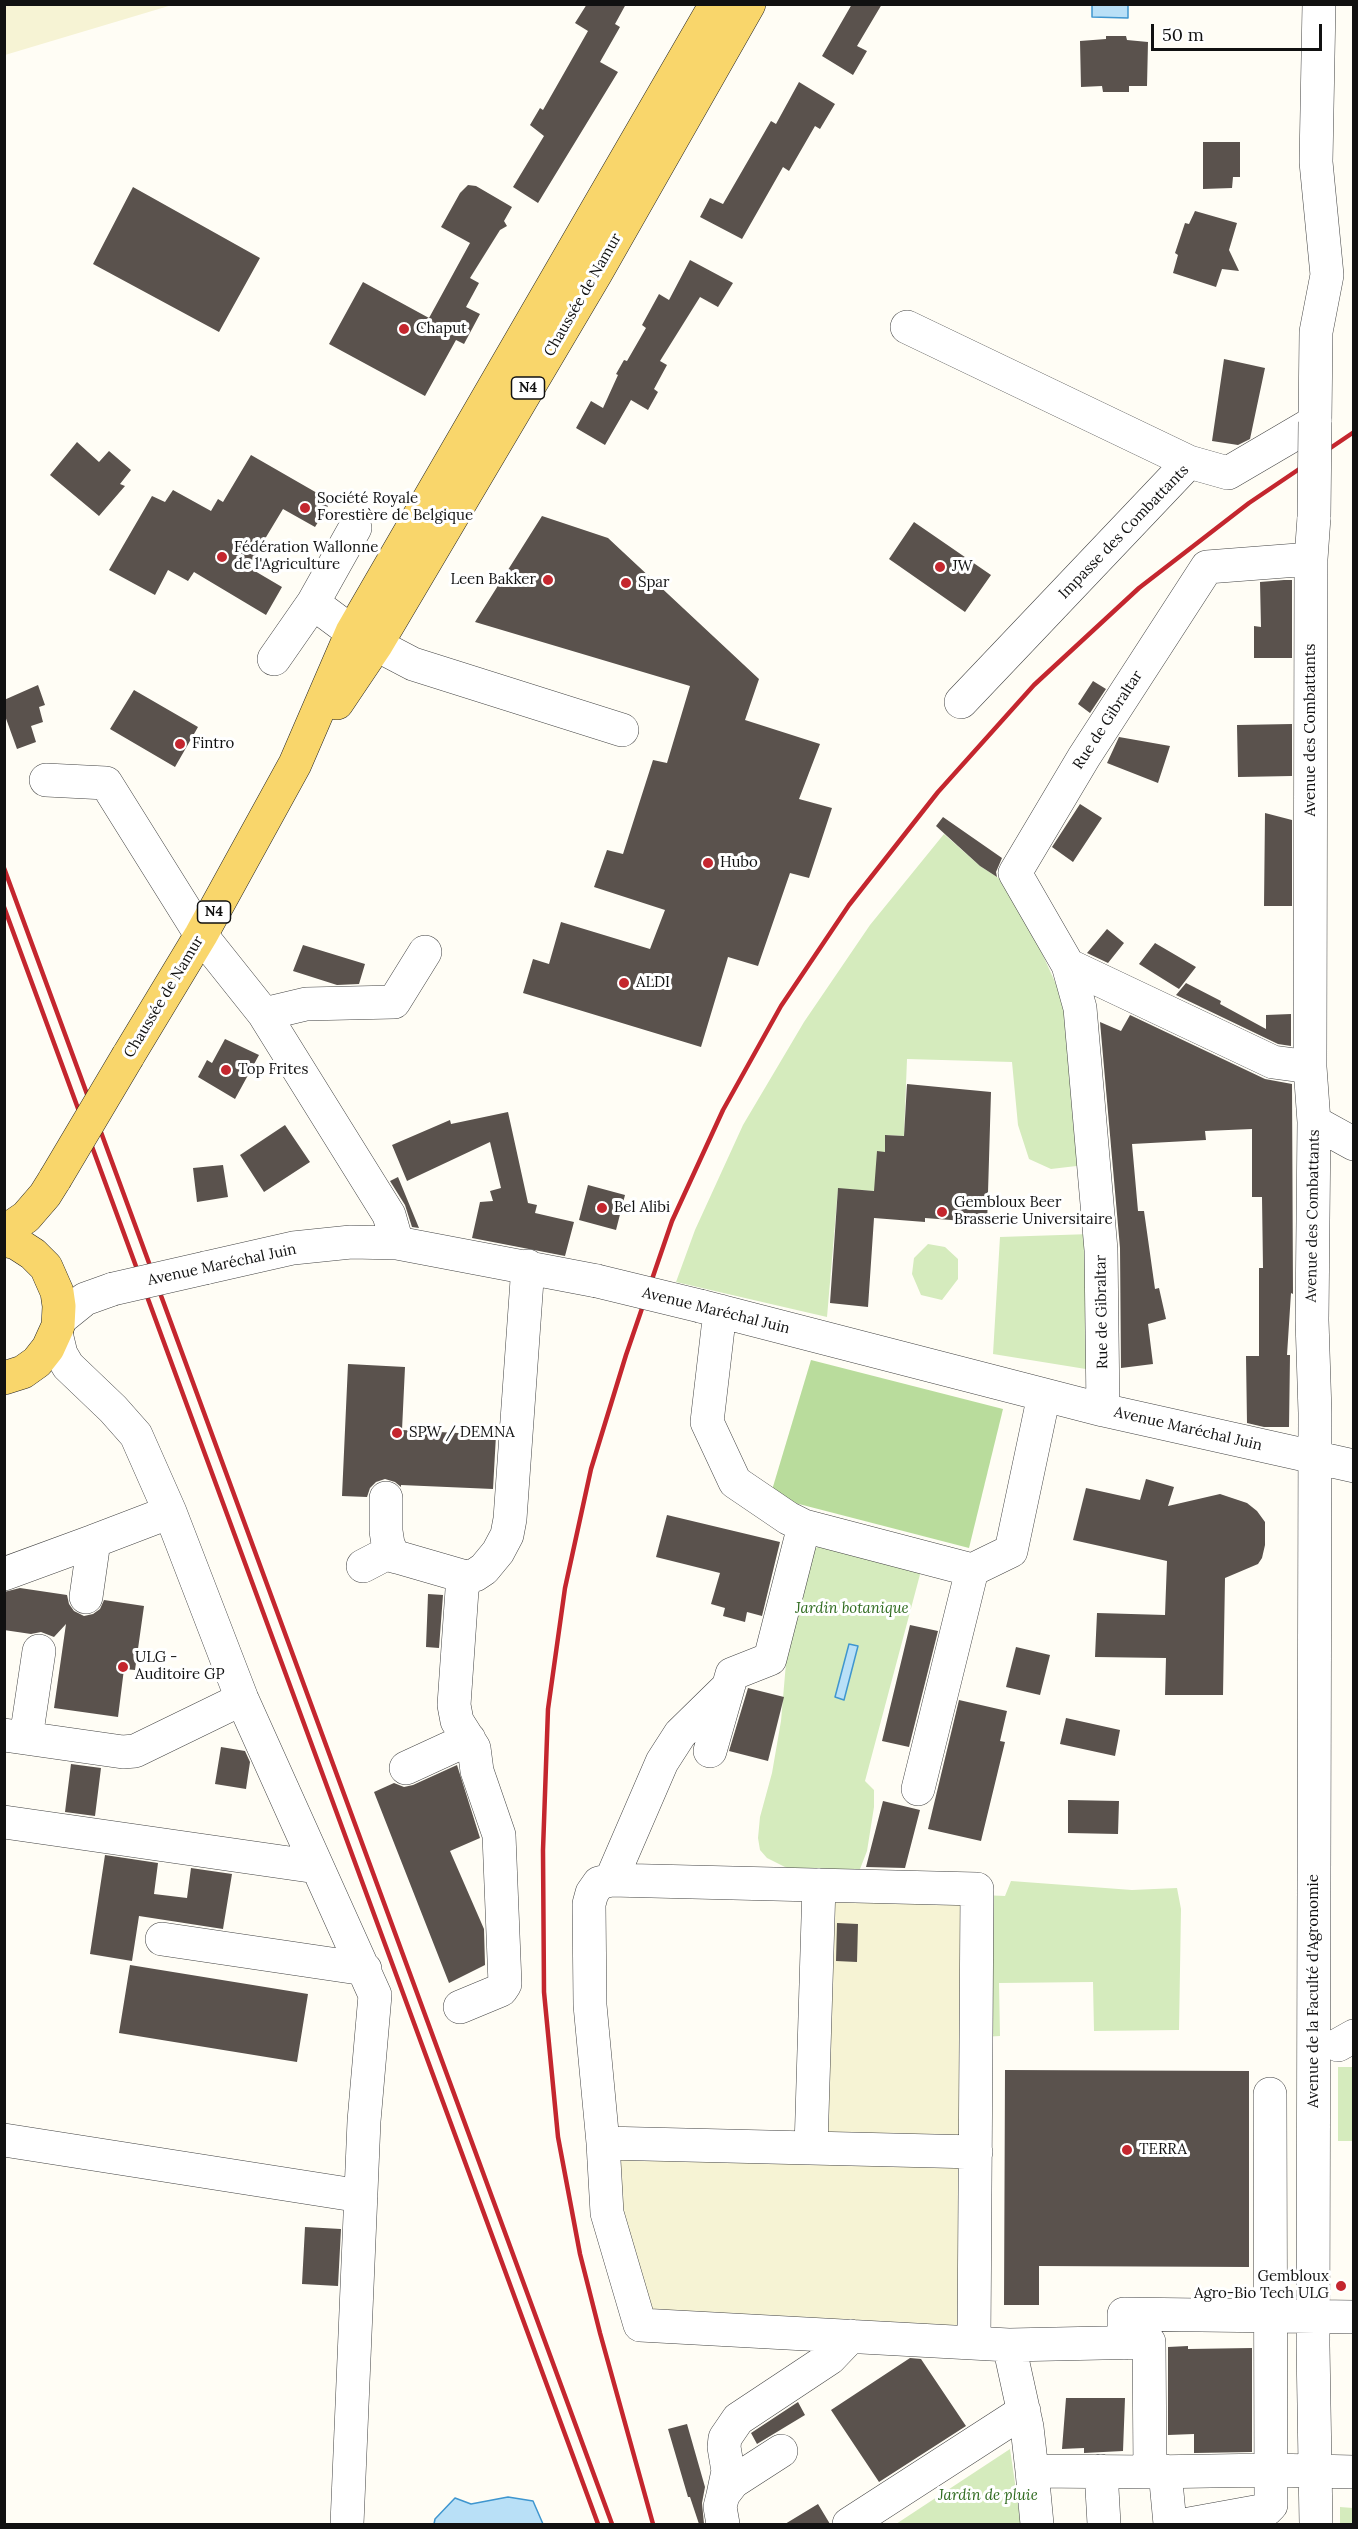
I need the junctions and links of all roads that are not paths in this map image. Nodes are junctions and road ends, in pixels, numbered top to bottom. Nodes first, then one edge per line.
1 (716, 4) edge
2 (749, 4) edge
3 (1319, 4) edge
4 (1340, 269) edge
5 (907, 327) dead end
6 (1315, 422) junction
7 (1189, 462) junction
8 (355, 528) dead end
9 (1311, 559) junction
10 (313, 603) junction
11 (364, 638) junction
12 (274, 659) dead end
13 (961, 702) dead end
14 (622, 730) dead end
15 (46, 780) dead end
16 (201, 935) junction
17 (425, 952) dead end
18 (1068, 965) junction
19 (264, 1014) junction
20 (1311, 1067) junction
21 (1314, 1122) junction
22 (1353, 1144) edge
23 (50, 1187) junction
24 (4, 1232) edge
25 (397, 1243) junction
26 (30, 1258) edge
27 (528, 1266) junction
28 (113, 1289) junction
29 (710, 1308) junction
30 (57, 1326) junction
31 (14, 1375) edge
32 (89, 1388) junction
33 (1044, 1395) junction
34 (1103, 1410) junction
35 (1314, 1458) junction
36 (1353, 1466) edge
37 (386, 1498) dead end
38 (170, 1512) junction
39 (804, 1526) junction
40 (94, 1541) junction
41 (397, 1557) junction
42 (363, 1566) dead end
43 (972, 1569) junction
44 (4, 1574) edge
45 (466, 1577) junction
46 (86, 1597) dead end
47 (39, 1651) dead end
48 (728, 1687) junction
49 (242, 1699) junction
50 (15, 1736) edge
51 (469, 1739) junction
52 (710, 1751) dead end
53 (406, 1768) dead end
54 (918, 1789) dead end
55 (4, 1822) edge
56 (317, 1867) junction
57 (611, 1880) junction
58 (819, 1885) junction
59 (162, 1939) dead end
60 (365, 1969) junction
61 (460, 2007) dead end
62 (1270, 2094) dead end
63 (4, 2139) edge
64 (603, 2143) junction
65 (811, 2148) junction
66 (976, 2151) junction
67 (361, 2196) junction
68 (1272, 2316) junction
69 (1314, 2317) junction
70 (1353, 2317) edge
71 (851, 2336) junction
72 (974, 2343) junction
73 (1124, 2343) junction
74 (1010, 2345) junction
75 (1026, 2419) junction
76 (781, 2451) dead end
77 (1271, 2470) junction
78 (1032, 2471) junction
79 (1101, 2471) junction
80 (1157, 2471) junction
81 (1316, 2472) junction
82 (1353, 2472) edge
83 (723, 2510) edge
84 (347, 2524) edge
85 (849, 2524) edge
86 (886, 2524) edge
87 (1037, 2524) edge
88 (1104, 2524) edge
89 (1170, 2524) edge
90 (1189, 2524) edge
91 (1316, 2524) edge

1 - 11 main road, Chaussée de Namur / N4
2 - 11 main road, Chaussée de Namur / N4
3 - 4 street, Avenue des Combattants
4 - 6 street, Avenue des Combattants
5 - 7 street
6 - 7 street, Impasse des Combattants
6 - 9 street, Avenue des Combattants, bridge
7 - 13 street, Impasse des Combattants
8 - 10 street
9 - 18 street, Rue de Gibraltar
9 - 20 street, Avenue des Combattants
10 - 11 street
10 - 12 street
11 - 14 street
11 - 16 main road, Chaussée de Namur / N4
15 - 16 street
16 - 19 street
16 - 23 main road, Chaussée de Namur / N4, bridge
17 - 19 street
18 - 20 street
18 - 34 street, Rue de Gibraltar
19 - 25 street
20 - 21 street, Avenue des Combattants
21 - 22 street
21 - 35 street, Avenue des Combattants
23 - 24 main road, Chaussée de Namur / N4
23 - 26 main road, Chaussée de Namur / N4
25 - 27 street, Avenue Maréchal Juin
25 - 28 street, Avenue Maréchal Juin, bridge
26 - 28 street, Avenue Maréchal Juin
26 - 30 main road, N4
27 - 29 street, Avenue Maréchal Juin, bridge
27 - 45 street
28 - 30 street, Avenue Maréchal Juin
29 - 33 street, Avenue Maréchal Juin
29 - 39 street
30 - 31 main road
30 - 32 street
31 - 32 street
32 - 38 street
33 - 34 street, Avenue Maréchal Juin
33 - 43 street
34 - 35 street, Avenue Maréchal Juin
35 - 36 street, Avenue Maréchal Juin
35 - 69 street, Avenue de la Faculté d'Agronomie
37 - 41 street
38 - 40 street
38 - 49 street
39 - 43 street
39 - 48 street
40 - 44 street
40 - 46 street
41 - 42 street
41 - 45 street
43 - 54 street
45 - 51 street
47 - 50 street
48 - 52 street
48 - 57 street
49 - 50 street
49 - 56 street
51 - 53 street
51 - 61 street
55 - 56 street
56 - 60 street
57 - 58 street
57 - 64 street
58 - 65 street
58 - 66 street
59 - 60 street
60 - 67 street
62 - 68 street
63 - 67 street
64 - 65 street
64 - 71 street
65 - 66 street
66 - 72 street
67 - 84 street
68 - 69 street
68 - 73 street
68 - 77 street
69 - 70 street
69 - 81 street, Avenue de la Faculté d'Agronomie
71 - 72 street
71 - 83 street
72 - 74 street
73 - 74 street
73 - 80 street
74 - 75 street
75 - 78 street
75 - 85 street
75 - 86 street
76 - 83 street
77 - 80 street
77 - 81 street
77 - 90 street
78 - 79 street
78 - 87 street
79 - 80 street
79 - 88 street
80 - 89 street
81 - 82 street
81 - 91 street, Avenue de la Faculté d'Agronomie

